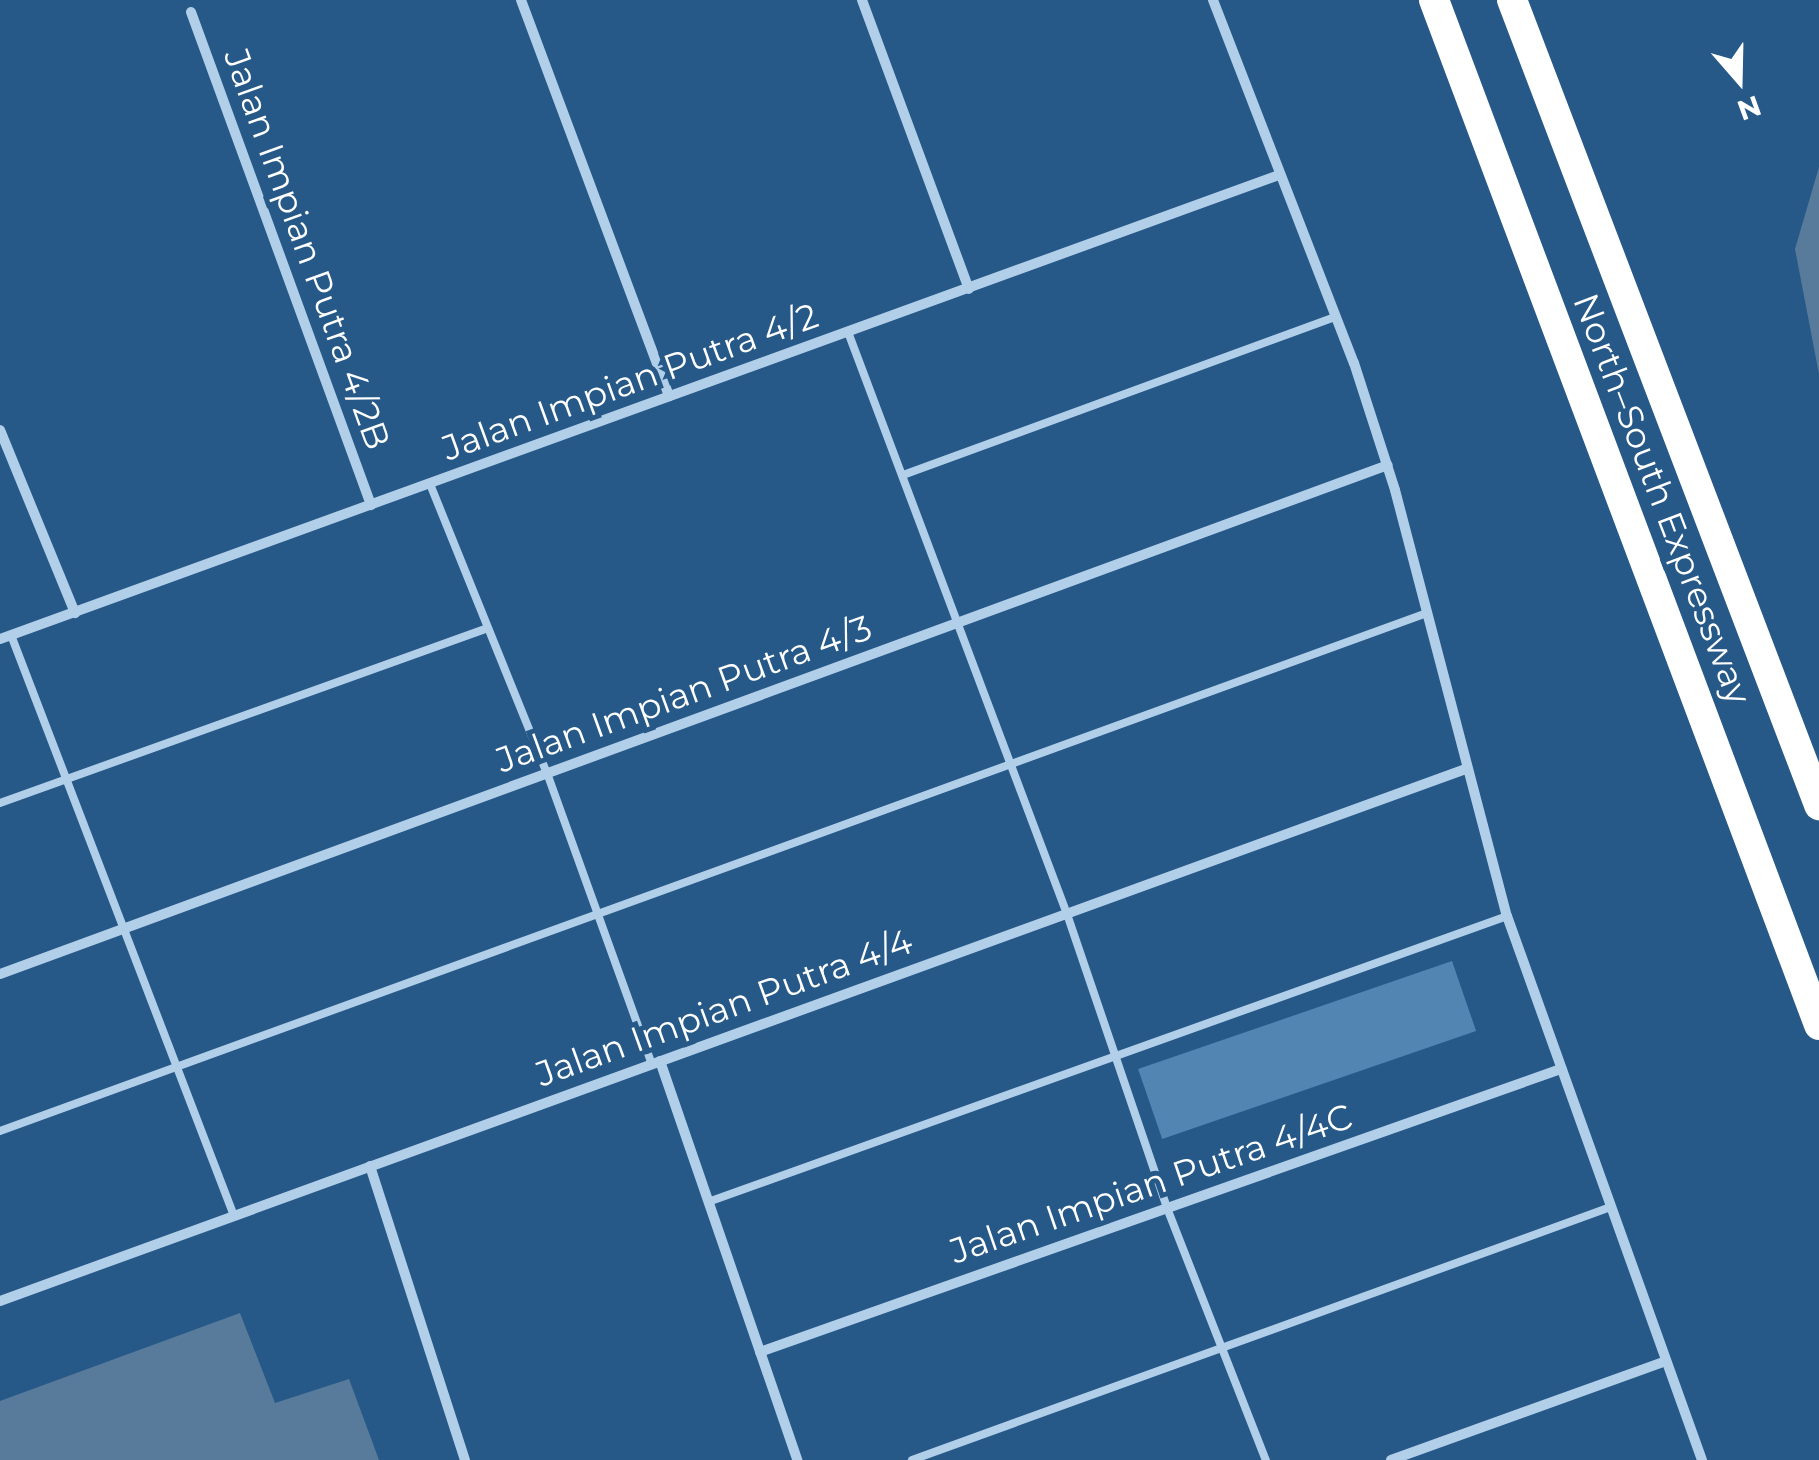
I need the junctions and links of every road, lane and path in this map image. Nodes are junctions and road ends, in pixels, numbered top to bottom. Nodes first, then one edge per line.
1 (522, 0) edge
2 (862, 0) edge
3 (1212, 0) edge
4 (1434, 0) edge
5 (1512, 0) edge
6 (191, 12) dead end
7 (1279, 176) junction
8 (969, 289) junction
9 (1335, 317) junction
10 (848, 332) junction
11 (669, 396) junction
12 (0, 430) edge
13 (1388, 465) junction
14 (902, 475) junction
15 (430, 484) junction
16 (371, 505) junction
17 (74, 612) junction
18 (1427, 613) junction
19 (959, 622) junction
20 (488, 628) junction
21 (5, 637) edge
22 (1011, 764) junction
23 (1466, 769) junction
24 (546, 774) junction
25 (66, 779) junction
26 (0, 802) edge
27 (1819, 805) edge
28 (597, 914) junction
29 (1066, 914) junction
30 (1507, 916) junction
31 (124, 928) junction
32 (0, 974) edge
33 (1819, 1025) edge
34 (1116, 1057) junction
35 (656, 1062) junction
36 (177, 1067) junction
37 (1561, 1069) junction
38 (0, 1131) edge
39 (370, 1166) junction
40 (708, 1202) junction
41 (1611, 1207) junction
42 (1168, 1208) junction
43 (234, 1216) junction
44 (0, 1301) edge
45 (1222, 1348) junction
46 (760, 1352) junction
47 (1666, 1361) junction
48 (465, 1460) edge
49 (797, 1460) edge
50 (912, 1460) edge
51 (1266, 1460) edge
52 (1391, 1460) edge
53 (1702, 1460) edge

1 - 11 street
2 - 8 street
3 - 7 street
4 - 33 highway, North–South Expressway
5 - 27 highway, North–South Expressway
6 - 16 street, Jalan Impian Putra 4/2B
7 - 8 street, Jalan Impian Putra 4/2
7 - 9 street
8 - 10 street, Jalan Impian Putra 4/2
9 - 13 street
9 - 14 lane
10 - 11 street, Jalan Impian Putra 4/2
10 - 14 lane
11 - 15 street, Jalan Impian Putra 4/2
12 - 17 street
13 - 18 street
13 - 19 street, Jalan Impian Putra 4/3
14 - 19 lane
15 - 16 street, Jalan Impian Putra 4/2
15 - 20 lane
16 - 17 street, Jalan Impian Putra 4/2
17 - 21 street, Jalan Impian Putra 4/2
18 - 22 lane
18 - 23 street
19 - 22 lane
19 - 24 street, Jalan Impian Putra 4/3
20 - 24 lane
20 - 25 lane
21 - 25 lane
22 - 28 lane
22 - 29 lane
23 - 29 street, Jalan Impian Putra 4/4
23 - 30 street
24 - 28 lane
24 - 31 street, Jalan Impian Putra 4/3
25 - 26 lane
25 - 31 lane
28 - 35 lane
28 - 36 lane
29 - 34 lane
29 - 35 street, Jalan Impian Putra 4/4
30 - 34 lane
30 - 37 street
31 - 32 street, Jalan Impian Putra 4/3
31 - 36 lane
34 - 40 lane
34 - 42 lane
35 - 39 street, Jalan Impian Putra 4/4
35 - 40 street
36 - 38 lane
36 - 43 lane
37 - 41 street
37 - 42 street, Jalan Impian Putra 4/4C
39 - 43 street, Jalan Impian Putra 4/4
39 - 48 street
40 - 46 street
41 - 45 lane
41 - 47 street
42 - 45 lane
42 - 46 street, Jalan Impian Putra 4/4C
43 - 44 street, Jalan Impian Putra 4/4
45 - 50 lane
45 - 51 lane
46 - 49 street
47 - 52 street
47 - 53 street

